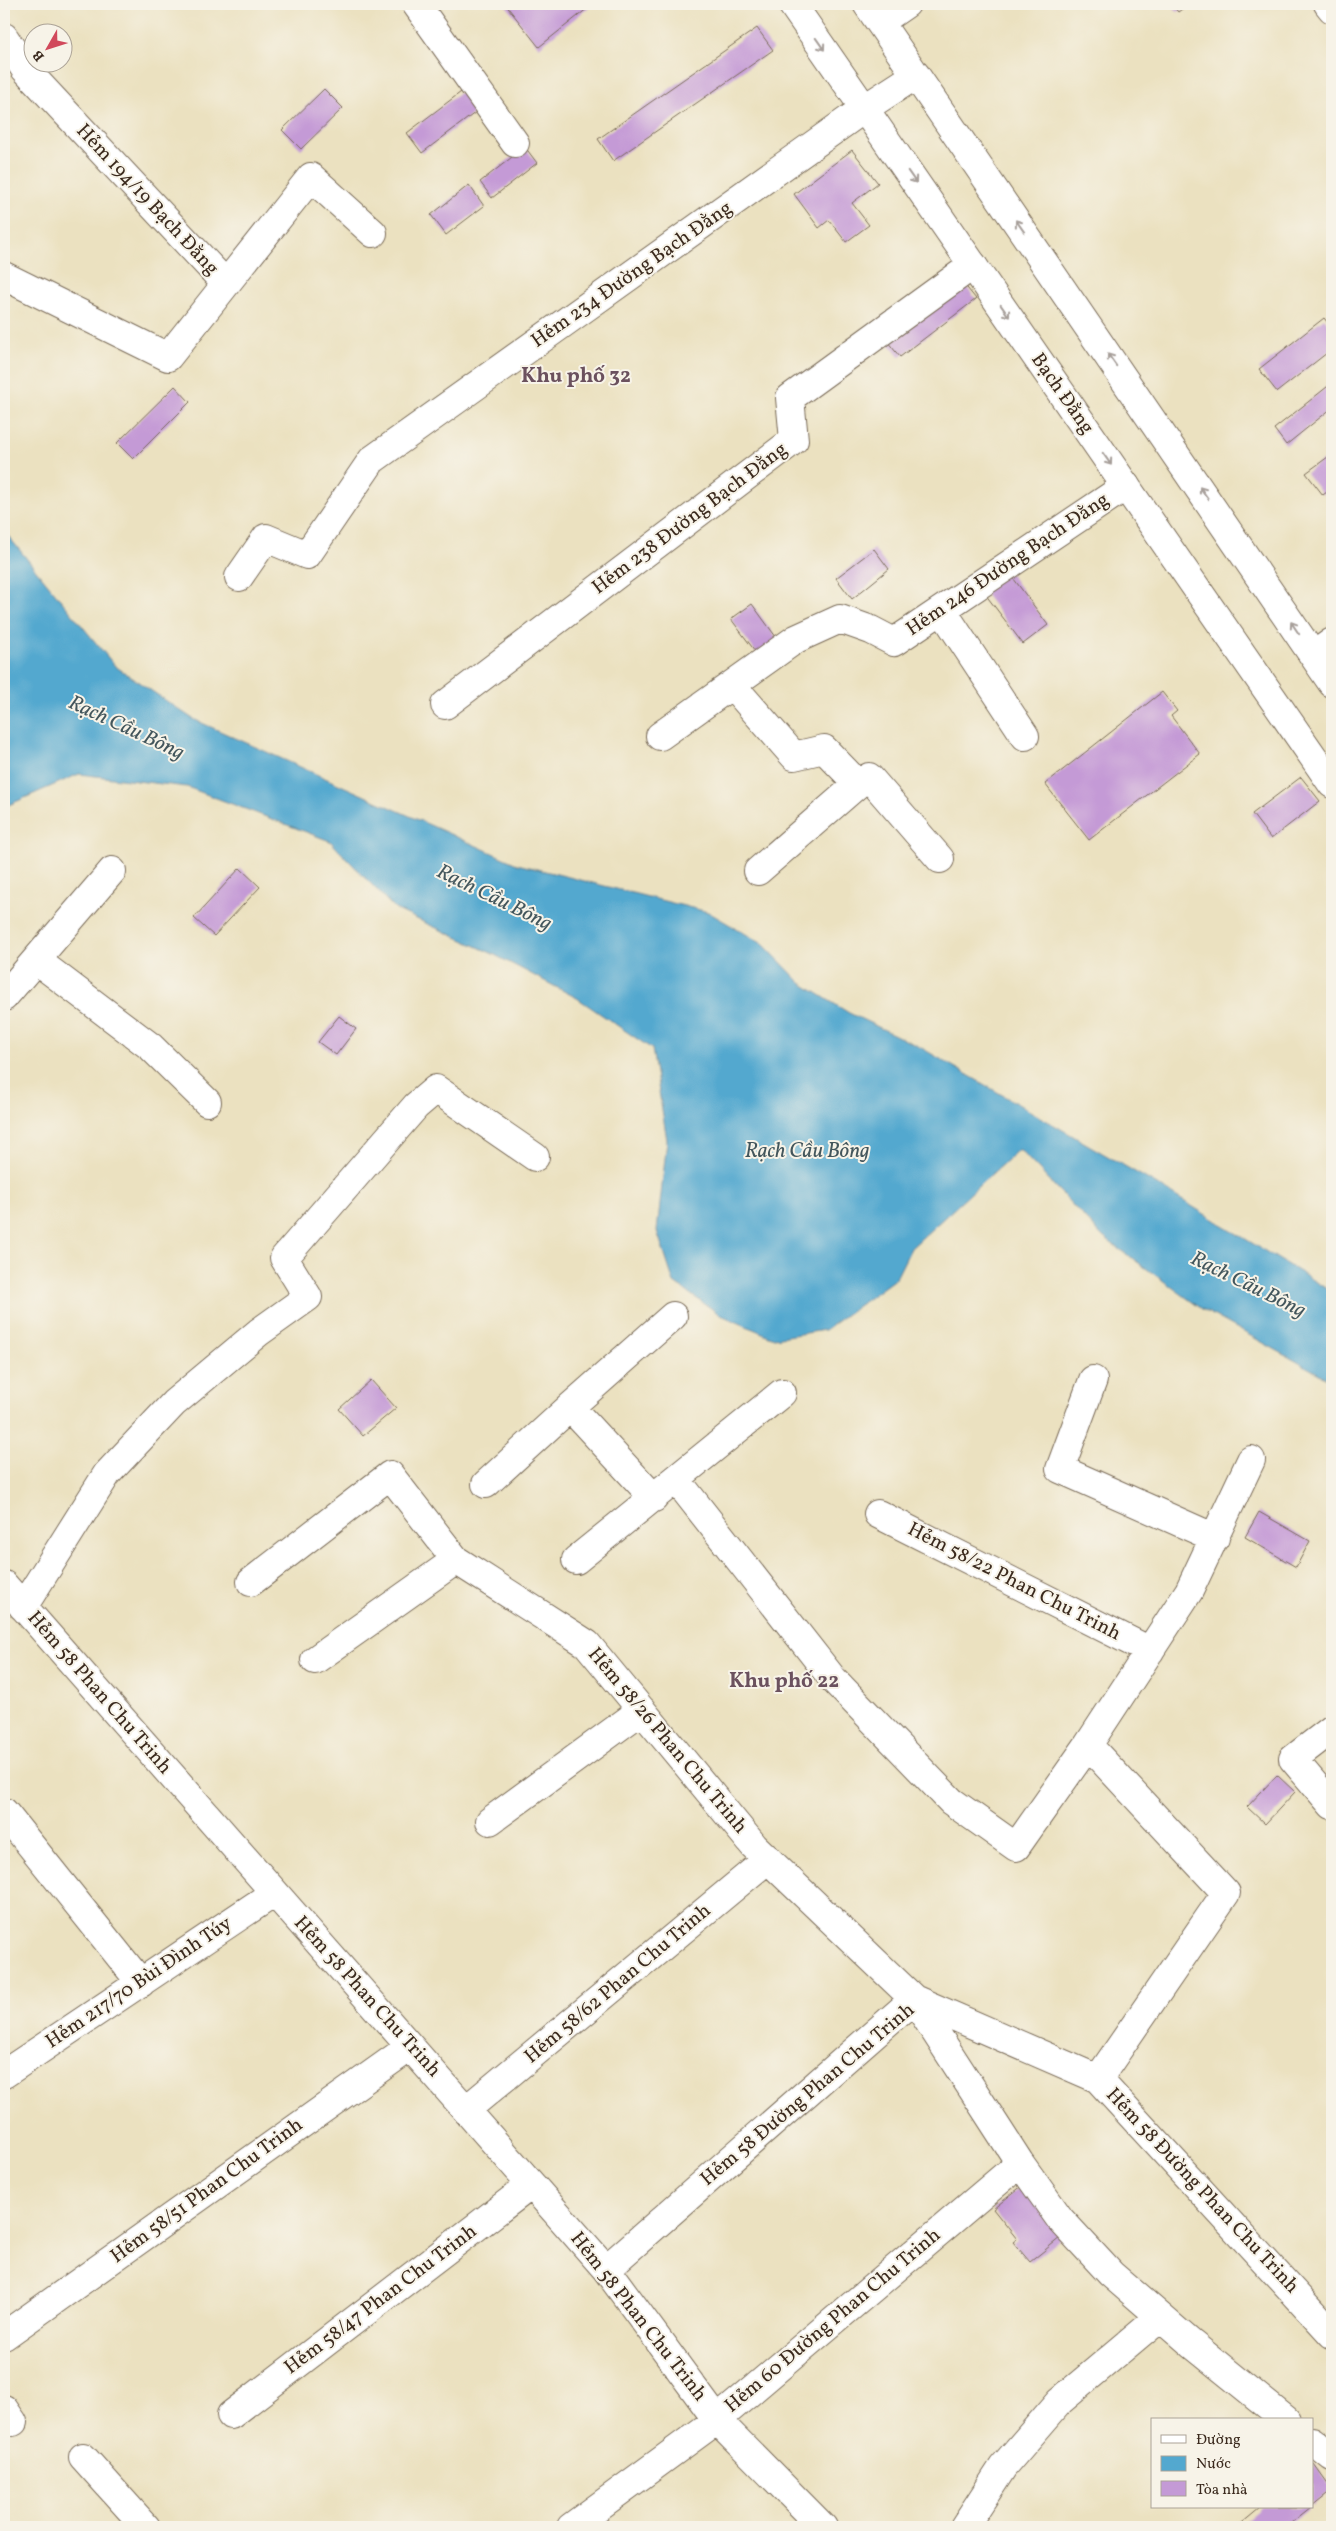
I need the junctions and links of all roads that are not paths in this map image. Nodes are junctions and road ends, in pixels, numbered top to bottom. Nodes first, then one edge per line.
1 (416, 4) edge
2 (792, 4) edge
3 (906, 4) edge
4 (1328, 4) edge
5 (1332, 9) edge
6 (874, 13) edge
7 (4, 37) edge
8 (916, 75) junction
9 (865, 108) junction
10 (515, 143) dead end
11 (373, 233) dead end
12 (973, 265) junction
13 (4, 276) edge
14 (226, 284) junction
15 (1126, 486) junction
16 (239, 578) dead end
17 (942, 610) junction
18 (1323, 648) edge
19 (1332, 683) edge
20 (732, 686) junction
21 (445, 705) dead end
22 (660, 736) dead end
23 (1025, 736) dead end
24 (858, 784) junction
25 (1332, 784) edge
26 (940, 859) dead end
27 (112, 871) dead end
28 (758, 871) dead end
29 (36, 960) junction
30 (4, 997) edge
31 (207, 1102) dead end
32 (535, 1156) dead end
33 (673, 1316) dead end
34 (1093, 1380) dead end
35 (782, 1393) dead end
36 (570, 1407) junction
37 (1251, 1460) dead end
38 (676, 1479) junction
39 (486, 1484) dead end
40 (654, 1498) junction
41 (878, 1514) dead end
42 (1215, 1538) junction
43 (456, 1560) junction
44 (576, 1560) dead end
45 (251, 1582) dead end
46 (4, 1585) edge
47 (23, 1607) junction
48 (1150, 1651) junction
49 (315, 1660) dead end
50 (642, 1710) junction
51 (1332, 1730) edge
52 (1088, 1745) junction
53 (1332, 1805) edge
54 (4, 1812) edge
55 (490, 1821) dead end
56 (768, 1859) junction
57 (274, 1893) junction
58 (140, 1983) junction
59 (914, 1999) junction
60 (410, 2047) junction
61 (4, 2074) edge
62 (1098, 2079) junction
63 (467, 2109) junction
64 (1020, 2163) junction
65 (532, 2186) junction
66 (606, 2269) junction
67 (1160, 2316) junction
68 (1332, 2334) edge
69 (4, 2336) edge
70 (231, 2415) dead end
71 (1284, 2418) edge
72 (717, 2420) junction
73 (1314, 2443) edge
74 (83, 2457) dead end
75 (1332, 2457) edge
76 (146, 2527) edge
77 (571, 2527) edge
78 (823, 2527) edge
79 (964, 2527) edge

1 - 10 street
2 -> 9 street, Bạch Đằng
3 - 6 street
4 - 5 street
6 - 8 street
7 - 14 street, Hẻm 194/19 Bạch Đằng
8 - 9 street
18 -> 8 street
9 -> 12 street, Bạch Đằng
9 - 16 street, Hẻm 234 Đường Bạch Đằng
11 - 14 street, Hẻm 194/19 Bạch Đằng
12 -> 15 street, Bạch Đằng
12 - 21 street, Hẻm 238 Đường Bạch Đằng
13 - 14 street
15 - 17 street, Hẻm 246 Đường Bạch Đằng
15 - 25 street, Bạch Đằng
17 - 20 street, Hẻm 246 Đường Bạch Đằng
17 - 23 street
18 - 19 street
20 - 22 street, Hẻm 246 Đường Bạch Đằng
20 - 24 street
24 - 26 street
24 - 28 street
27 - 29 street
29 - 30 street
29 - 31 street
32 - 47 street
33 - 36 street
34 - 42 street
35 - 38 street
36 - 39 street
36 - 40 street
37 - 42 street
38 - 40 street
38 - 52 street
40 - 44 street
41 - 48 street, Hẻm 58/22 Phan Chu Trinh
42 - 48 street
43 - 45 street, Hẻm 58/26 Phan Chu Trinh
43 - 49 street
43 - 50 street, Hẻm 58/26 Phan Chu Trinh
46 - 47 street, Hẻm 58 Phan Chu Trinh
47 - 57 street, Hẻm 58 Phan Chu Trinh
48 - 52 street
50 - 55 street
50 - 56 street, Hẻm 58/26 Phan Chu Trinh
51 - 53 street
52 - 62 street
54 - 58 street
56 - 59 street, Hẻm 58/26 Phan Chu Trinh
56 - 63 street, Hẻm 58/62 Phan Chu Trinh
57 - 58 street, Hẻm 217/70 Bùi Đình Túy
57 - 60 street, Hẻm 58 Phan Chu Trinh
58 - 61 street, Hẻm 217/70 Bùi Đình Túy
59 - 62 street, Hẻm 58 Đường Phan Chu Trinh
59 - 64 street
59 - 66 street, Hẻm 58 Đường Phan Chu Trinh
60 - 63 street, Hẻm 58 Phan Chu Trinh
60 - 69 street, Hẻm 58/51 Phan Chu Trinh
62 - 68 street, Hẻm 58 Đường Phan Chu Trinh
63 - 65 street, Hẻm 58 Phan Chu Trinh
64 - 67 street
64 - 72 street, Hẻm 60 Đường Phan Chu Trinh
65 - 66 street, Hẻm 58 Phan Chu Trinh
65 - 70 street, Hẻm 58/47 Phan Chu Trinh
66 - 72 street, Hẻm 58 Phan Chu Trinh
67 - 71 street
67 - 79 street
72 - 77 street
72 - 78 street, Hẻm 60 Đường Phan Chu Trinh
73 - 75 street
74 - 76 street

